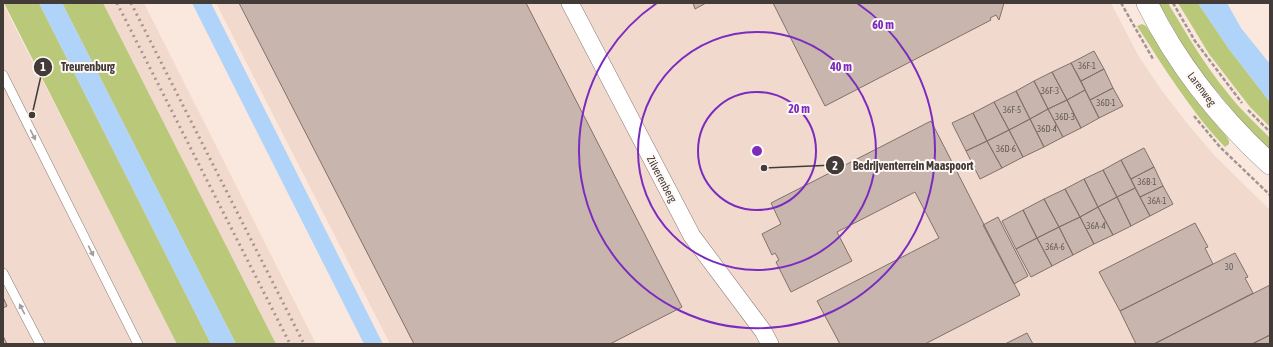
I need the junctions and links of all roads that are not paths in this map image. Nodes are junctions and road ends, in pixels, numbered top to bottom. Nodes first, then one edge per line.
1 (570, 3) edge
2 (1146, 3) edge
3 (3, 75) edge
4 (1270, 164) edge
5 (3, 273) edge
6 (40, 344) edge
7 (138, 344) edge
8 (770, 344) edge

1 - 8 street, Zilverenberg
2 - 4 street, Larenweg
3 -> 7 lane
6 -> 5 lane

